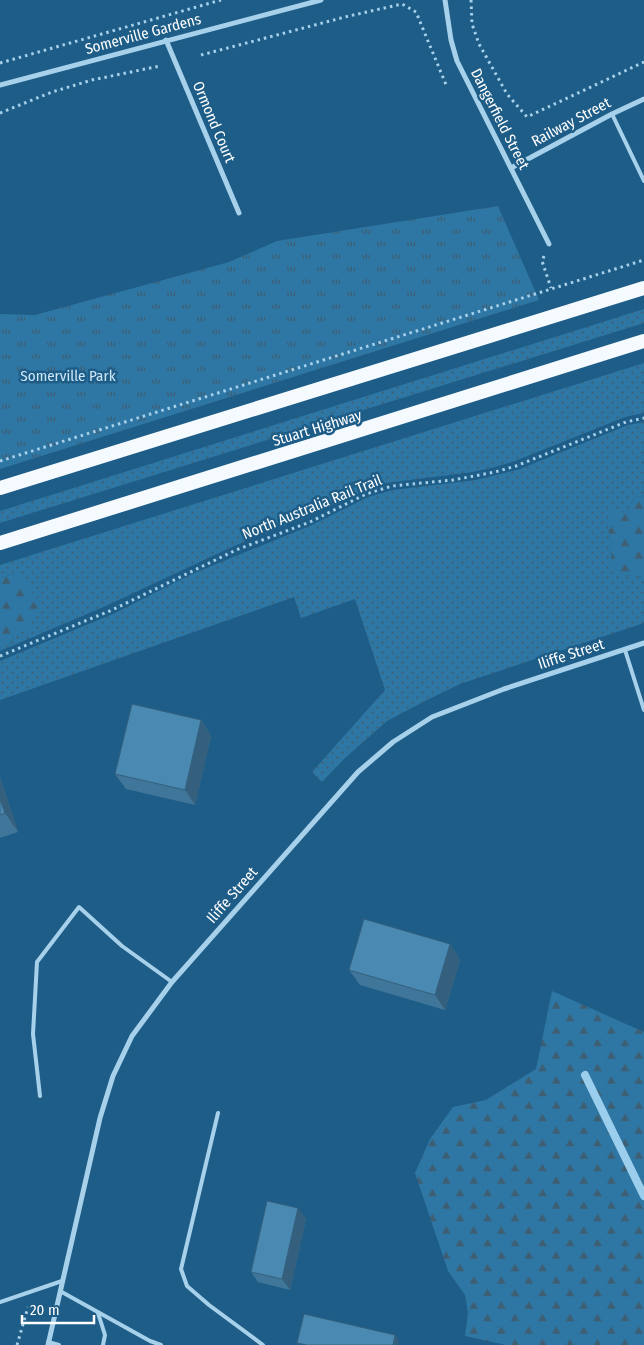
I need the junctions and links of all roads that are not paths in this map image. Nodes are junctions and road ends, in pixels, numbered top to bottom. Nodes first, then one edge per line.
1 (321, 0) edge
2 (445, 0) edge
3 (166, 40) junction
4 (0, 85) edge
5 (644, 99) edge
6 (612, 114) junction
7 (511, 168) junction
8 (644, 181) edge
9 (239, 213) dead end
10 (548, 244) road end
11 (644, 288) edge
12 (644, 341) edge
13 (0, 488) edge
14 (0, 543) edge
15 (644, 643) edge
16 (625, 650) junction
17 (644, 710) edge
18 (172, 982) junction
19 (40, 1096) dead end
20 (218, 1113) dead end
21 (62, 1281) junction
22 (60, 1291) junction
23 (0, 1302) edge
24 (98, 1313) junction
25 (48, 1344) edge
26 (60, 1345) edge
27 (103, 1345) edge
28 (161, 1345) edge
29 (263, 1345) edge

1 - 3 street, Somerville Gardens
2 - 7 street, Dangerfield Street
3 - 4 street, Somerville Gardens
3 - 9 street, Ormond Court
5 - 6 street, Railway Street
6 - 7 street, Railway Street
6 - 8 lane
7 - 10 street, Dangerfield Street
11 - 13 highway
12 - 14 highway, Stuart Highway
15 - 16 street, Iliffe Street
16 - 17 lane
16 - 18 street, Iliffe Street
18 - 19 lane
18 - 21 street, Iliffe Street
20 - 29 lane
21 - 22 street, Iliffe Street
21 - 23 lane
22 - 24 lane
22 - 25 street, Iliffe Street
24 - 27 lane
24 - 28 lane
25 - 26 lane

